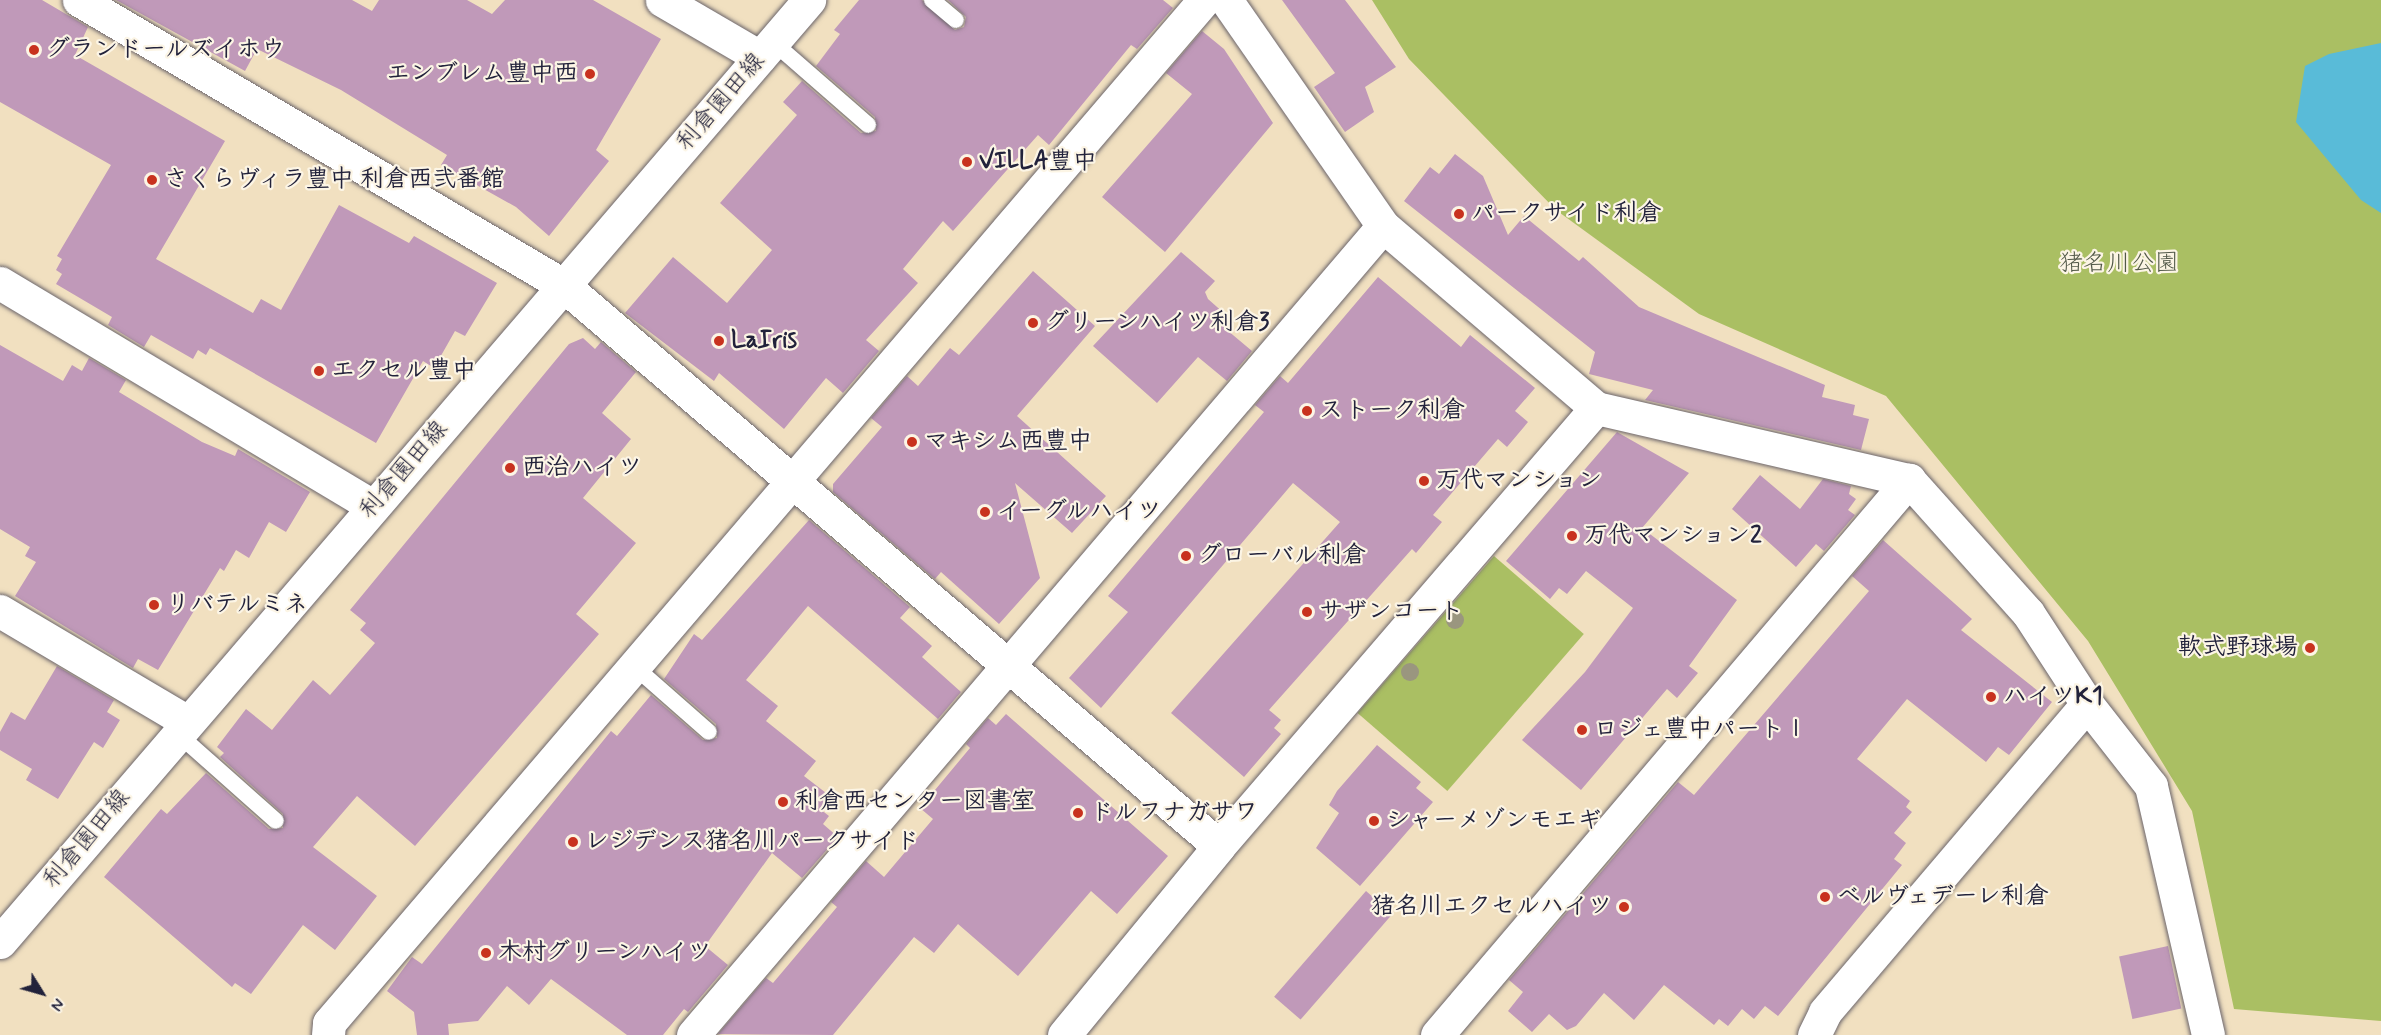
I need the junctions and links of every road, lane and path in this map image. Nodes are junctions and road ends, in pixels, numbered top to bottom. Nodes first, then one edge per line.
1 (79, 0) edge
2 (662, 0) edge
3 (809, 0) edge
4 (932, 0) edge
5 (1204, 0) edge
6 (1226, 0) edge
7 (956, 20) dead end
8 (766, 49) junction
9 (868, 124) dead end
10 (1383, 226) junction
11 (0, 283) edge
12 (563, 285) junction
13 (1596, 408) junction
14 (1909, 480) junction
15 (793, 482) junction
16 (373, 506) junction
17 (0, 611) edge
18 (1007, 663) junction
19 (635, 667) junction
20 (2087, 704) junction
21 (182, 727) junction
22 (710, 732) dead end
23 (276, 821) dead end
24 (1219, 846) junction
25 (0, 942) edge
26 (328, 1035) edge
27 (693, 1035) edge
28 (1064, 1035) edge
29 (1437, 1035) edge
30 (1814, 1035) edge
31 (2208, 1035) edge

1 - 12 street
2 - 8 street
3 - 8 street, 利倉園田線
4 - 7 lane
5 - 15 street
6 - 10 street
8 - 9 lane
8 - 12 street, 利倉園田線
10 - 13 street
10 - 18 street
11 - 16 street
12 - 15 street
12 - 16 street, 利倉園田線
13 - 14 street
13 - 24 street
14 - 20 street
14 - 29 street
15 - 18 street
15 - 19 street
16 - 21 street, 利倉園田線
17 - 21 street
18 - 24 street
18 - 27 street
19 - 22 lane
19 - 26 street
20 - 30 street
20 - 31 street
21 - 23 lane
21 - 25 street, 利倉園田線
24 - 28 street

